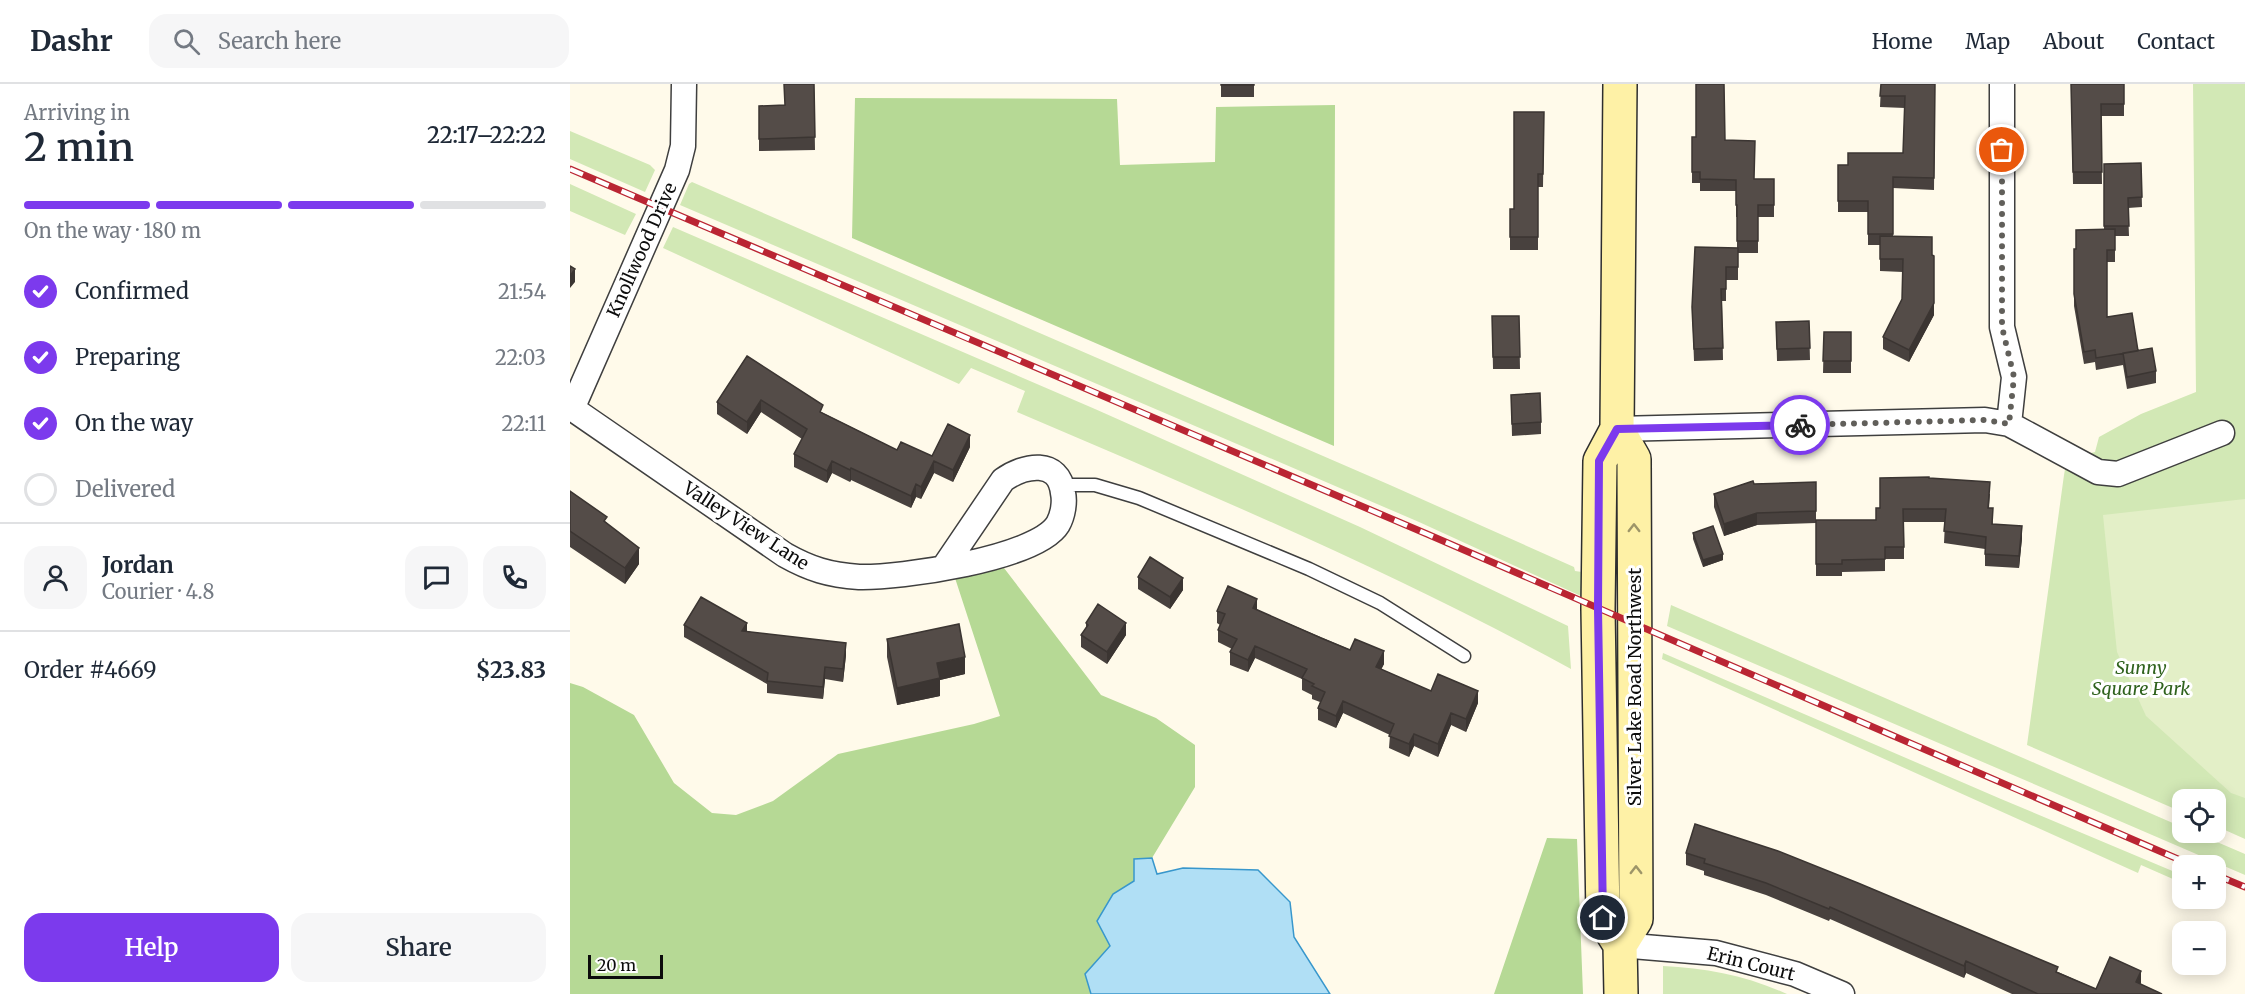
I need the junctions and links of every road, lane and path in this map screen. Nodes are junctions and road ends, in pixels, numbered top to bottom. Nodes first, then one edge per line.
1 (684, 84) edge
2 (1620, 84) edge
3 (2002, 84) edge
4 (571, 408) edge
5 (2009, 424) junction
6 (1617, 429) junction
7 (2223, 433) dead end
8 (1062, 485) junction
9 (944, 567) junction
10 (1464, 656) dead end
11 (1620, 945) junction
12 (1621, 994) edge
13 (1842, 994) edge

1 - 4 street, Knollwood Drive
2 - 6 main road
3 - 5 street
4 - 9 street, Valley View Lane
5 - 6 street
5 - 7 street
6 - 11 main road, Silver Lake Road Northwest
8 - 9 street, Valley View Lane
8 - 9 street
8 - 10 lane
11 - 12 main road
11 - 13 street, Erin Court

